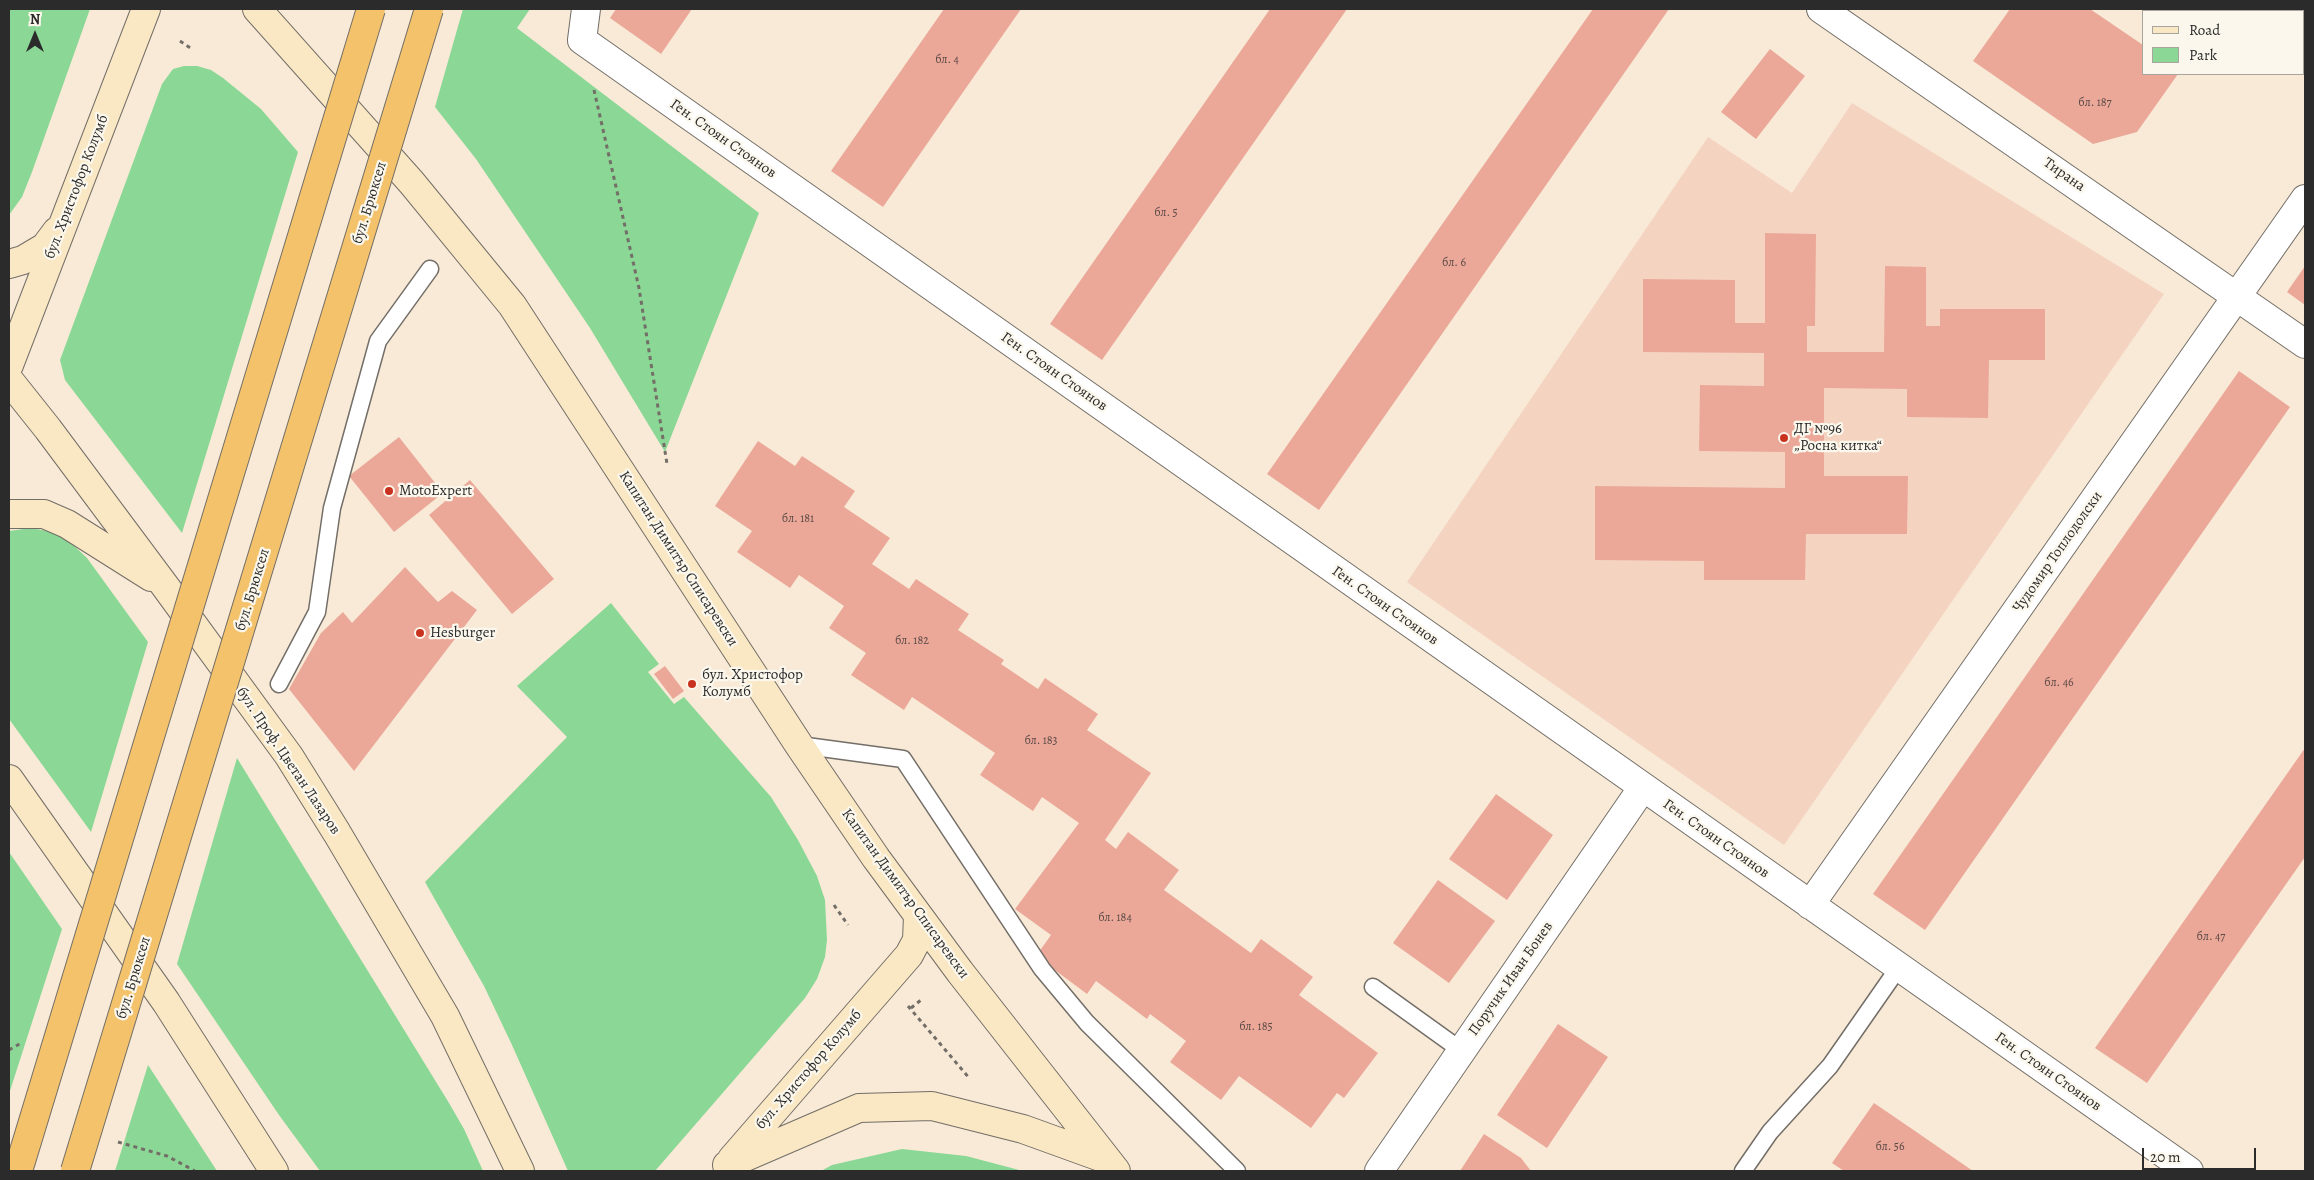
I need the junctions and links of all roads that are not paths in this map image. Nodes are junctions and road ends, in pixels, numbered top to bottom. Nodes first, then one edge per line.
1 (146, 9) edge
2 (257, 9) edge
3 (371, 9) edge
4 (429, 9) edge
5 (586, 9) edge
6 (1821, 9) edge
7 (2305, 199) edge
8 (65, 220) junction
9 (9, 264) edge
10 (430, 269) dead end
11 (2238, 295) junction
12 (2305, 344) edge
13 (9, 365) edge
14 (9, 380) edge
15 (9, 514) edge
16 (165, 586) junction
17 (279, 684) dead end
18 (800, 746) junction
19 (9, 779) edge
20 (1643, 787) junction
21 (1810, 905) junction
22 (918, 916) junction
23 (1899, 967) junction
24 (1373, 987) dead end
25 (1462, 1051) junction
26 (1111, 1165) edge
27 (725, 1168) edge
28 (18, 1171) edge
29 (75, 1171) edge
30 (274, 1171) edge
31 (520, 1171) edge
32 (1236, 1171) edge
33 (1379, 1171) edge
34 (1743, 1171) edge
35 (2189, 1171) edge

1 - 8 street, бул. Христофор Колумб
2 - 18 street, Капитан Димитър Списаревски
3 - 28 main road, bridge
4 - 29 main road, бул. Брюксел, bridge
5 - 20 street, Ген. Стоян Стоянов
6 - 11 street, Тирана
7 - 11 street, Чудомир Топлодолски
8 - 9 street
8 - 13 street, бул. Христофор Колумб
10 - 17 lane
11 - 12 street, Тирана
11 - 21 street, Чудомир Топлодолски
14 - 16 street, бул. Проф. Цветан Лазаров
15 - 16 street
16 - 31 street, бул. Проф. Цветан Лазаров
18 - 22 street, Капитан Димитър Списаревски
18 - 32 lane
19 - 30 street
20 - 21 street, Ген. Стоян Стоянов
20 - 25 street, Поручик Иван Бонев
21 - 23 street, Ген. Стоян Стоянов
22 - 26 street, Капитан Димитър Списаревски
22 - 27 street, бул. Христофор Колумб
23 - 34 lane
23 - 35 street, Ген. Стоян Стоянов
24 - 25 lane
25 - 33 street, Поручик Иван Бонев
26 - 27 street

